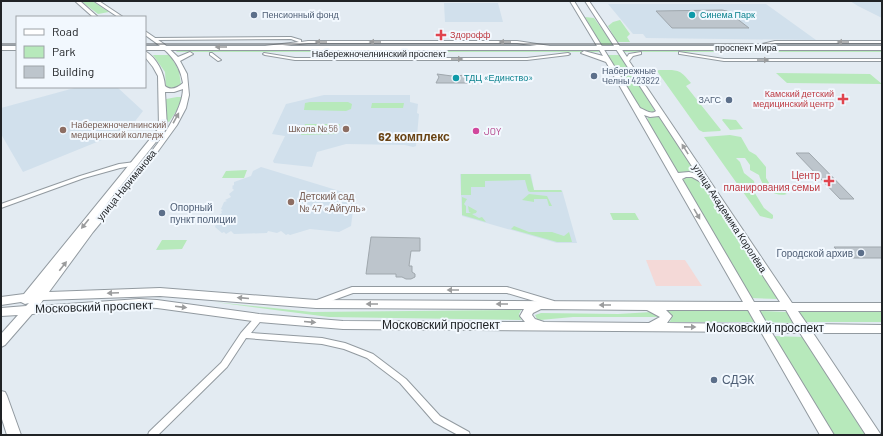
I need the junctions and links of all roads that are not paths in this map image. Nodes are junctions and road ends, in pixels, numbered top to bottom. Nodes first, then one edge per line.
1 (77, 1) edge
2 (96, 1) edge
3 (572, 1) edge
4 (587, 1) edge
5 (576, 9) junction
6 (111, 10) junction
7 (593, 10) junction
8 (94, 16) edge
9 (120, 16) edge
10 (582, 19) junction
11 (600, 22) junction
12 (146, 34) edge
13 (153, 39) junction
14 (308, 42) junction
15 (596, 42) junction
16 (882, 42) edge
17 (1, 48) edge
18 (16, 48) edge
19 (166, 48) junction
20 (260, 48) junction
21 (558, 48) junction
22 (618, 48) junction
23 (746, 48) junction
24 (882, 48) edge
25 (583, 51) junction
26 (601, 51) junction
27 (611, 51) joint
28 (637, 51) junction
29 (146, 52) edge
30 (146, 52) edge
31 (146, 53) edge
32 (680, 53) junction
33 (1, 54) edge
34 (16, 54) edge
35 (173, 54) junction
36 (190, 54) junction
37 (211, 54) junction
38 (265, 54) junction
39 (568, 54) junction
40 (882, 54) edge
41 (178, 60) junction
42 (220, 60) dead end
43 (607, 60) junction
44 (628, 60) junction
45 (882, 60) edge
46 (186, 84) junction
47 (162, 87) junction
48 (186, 96) junction
49 (162, 99) junction
50 (636, 109) junction
51 (660, 111) junction
52 (135, 164) junction
53 (677, 180) junction
54 (706, 182) junction
55 (1, 206) edge
56 (39, 296) junction
57 (27, 297) junction
58 (1, 301) edge
59 (316, 304) junction
60 (541, 304) junction
61 (560, 305) junction
62 (644, 306) junction
63 (751, 306) junction
64 (788, 307) junction
65 (882, 307) edge
66 (30, 309) junction
67 (18, 310) junction
68 (1, 312) edge
69 (259, 318) junction
70 (554, 326) junction
71 (651, 326) junction
72 (764, 328) junction
73 (802, 328) junction
74 (882, 329) edge
75 (9, 333) junction
76 (244, 335) junction
77 (1, 342) edge
78 (1, 396) edge
79 (14, 435) edge
80 (152, 435) edge
81 (466, 435) edge
82 (827, 435) edge
83 (874, 435) edge

1 - 8 main road
2 - 6 main road
3 - 5 main road
4 - 7 main road, улица Академика Королёва
5 - 7 main road
5 - 10 main road
6 - 8 main road
6 - 9 main road
7 - 11 main road, улица Академика Королёва
10 - 11 main road
10 - 15 main road
11 - 22 main road, улица Академика Королёва
12 - 13 main road, улица Нариманова
13 - 14 street
13 - 19 main road, улица Нариманова
14 - 20 street
21 -> 14 street
15 - 25 main road
15 - 26 main road
16 -> 23 street
17 - 18 main road
20 -> 19 main road, Набережночелнинский проспект
19 - 29 main road, Набережночелнинский проспект
19 - 35 main road, улица Нариманова
20 - 21 main road, Набережночелнинский проспект
21 - 25 main road, Набережночелнинский проспект
22 - 27 main road, проспект Мира
22 - 28 main road, проспект Мира
22 - 28 main road
22 - 44 main road, улица Академика Королёва
23 - 24 main road, проспект Мира
23 - 28 main road, проспект Мира
25 - 26 main road, Набережночелнинский проспект
25 - 39 main road, Набережночелнинский проспект
25 - 43 main road
26 - 27 main road, Набережночелнинский проспект
26 - 43 main road
28 - 32 main road, проспект Мира
28 - 44 main road
30 - 35 main road, Набережночелнинский проспект
31 - 47 main road, улица Нариманова
32 - 40 main road, проспект Мира
32 -> 45 street
33 - 34 main road
35 - 36 main road, Набережночелнинский проспект
35 - 41 main road, улица Нариманова
36 - 37 main road, Набережночелнинский проспект
36 - 41 main road
37 - 38 main road, Набережночелнинский проспект
37 - 42 street
38 - 39 main road, Набережночелнинский проспект
38 -> 39 street
41 - 46 main road, улица Нариманова
43 - 50 main road
44 - 51 main road, улица Академика Королёва
46 - 47 main road
46 - 48 main road, улица Нариманова
47 - 49 main road, улица Нариманова
48 - 49 main road
56 -> 48 main road, улица Нариманова
49 - 52 main road, улица Нариманова
50 - 51 main road
50 - 53 main road
54 -> 51 main road, улица Академика Королёва
52 - 55 street
52 -> 57 main road, улица Нариманова
53 - 54 main road
53 -> 63 main road
54 - 64 main road, улица Академика Королёва
56 - 57 main road, Московский проспект
59 -> 56 main road, Московский проспект
56 - 66 main road, улица Нариманова
57 - 58 main road, Московский проспект
57 - 67 main road, улица Нариманова
60 -> 59 main road, Московский проспект
61 -> 59 street
60 - 61 main road, Московский проспект
60 - 70 main road
62 -> 61 main road, Московский проспект
62 - 63 main road, Московский проспект
62 - 71 main road
63 - 64 main road, Московский проспект
63 - 72 main road
64 - 65 main road, Московский проспект
64 - 73 main road, улица Академика Королёва
66 - 67 main road, Московский проспект
66 -> 69 main road, Московский проспект
66 - 75 main road, улица Нариманова
67 - 68 main road, Московский проспект
67 - 75 main road, улица Нариманова
69 -> 70 main road, Московский проспект
69 - 76 street
70 - 71 main road, Московский проспект
71 -> 72 main road, Московский проспект
72 - 73 main road, Московский проспект
72 - 82 main road
73 - 74 main road, Московский проспект
73 - 83 main road, улица Академика Королёва
75 - 77 main road, улица Нариманова
76 - 80 street
76 - 81 street
78 - 79 main road

